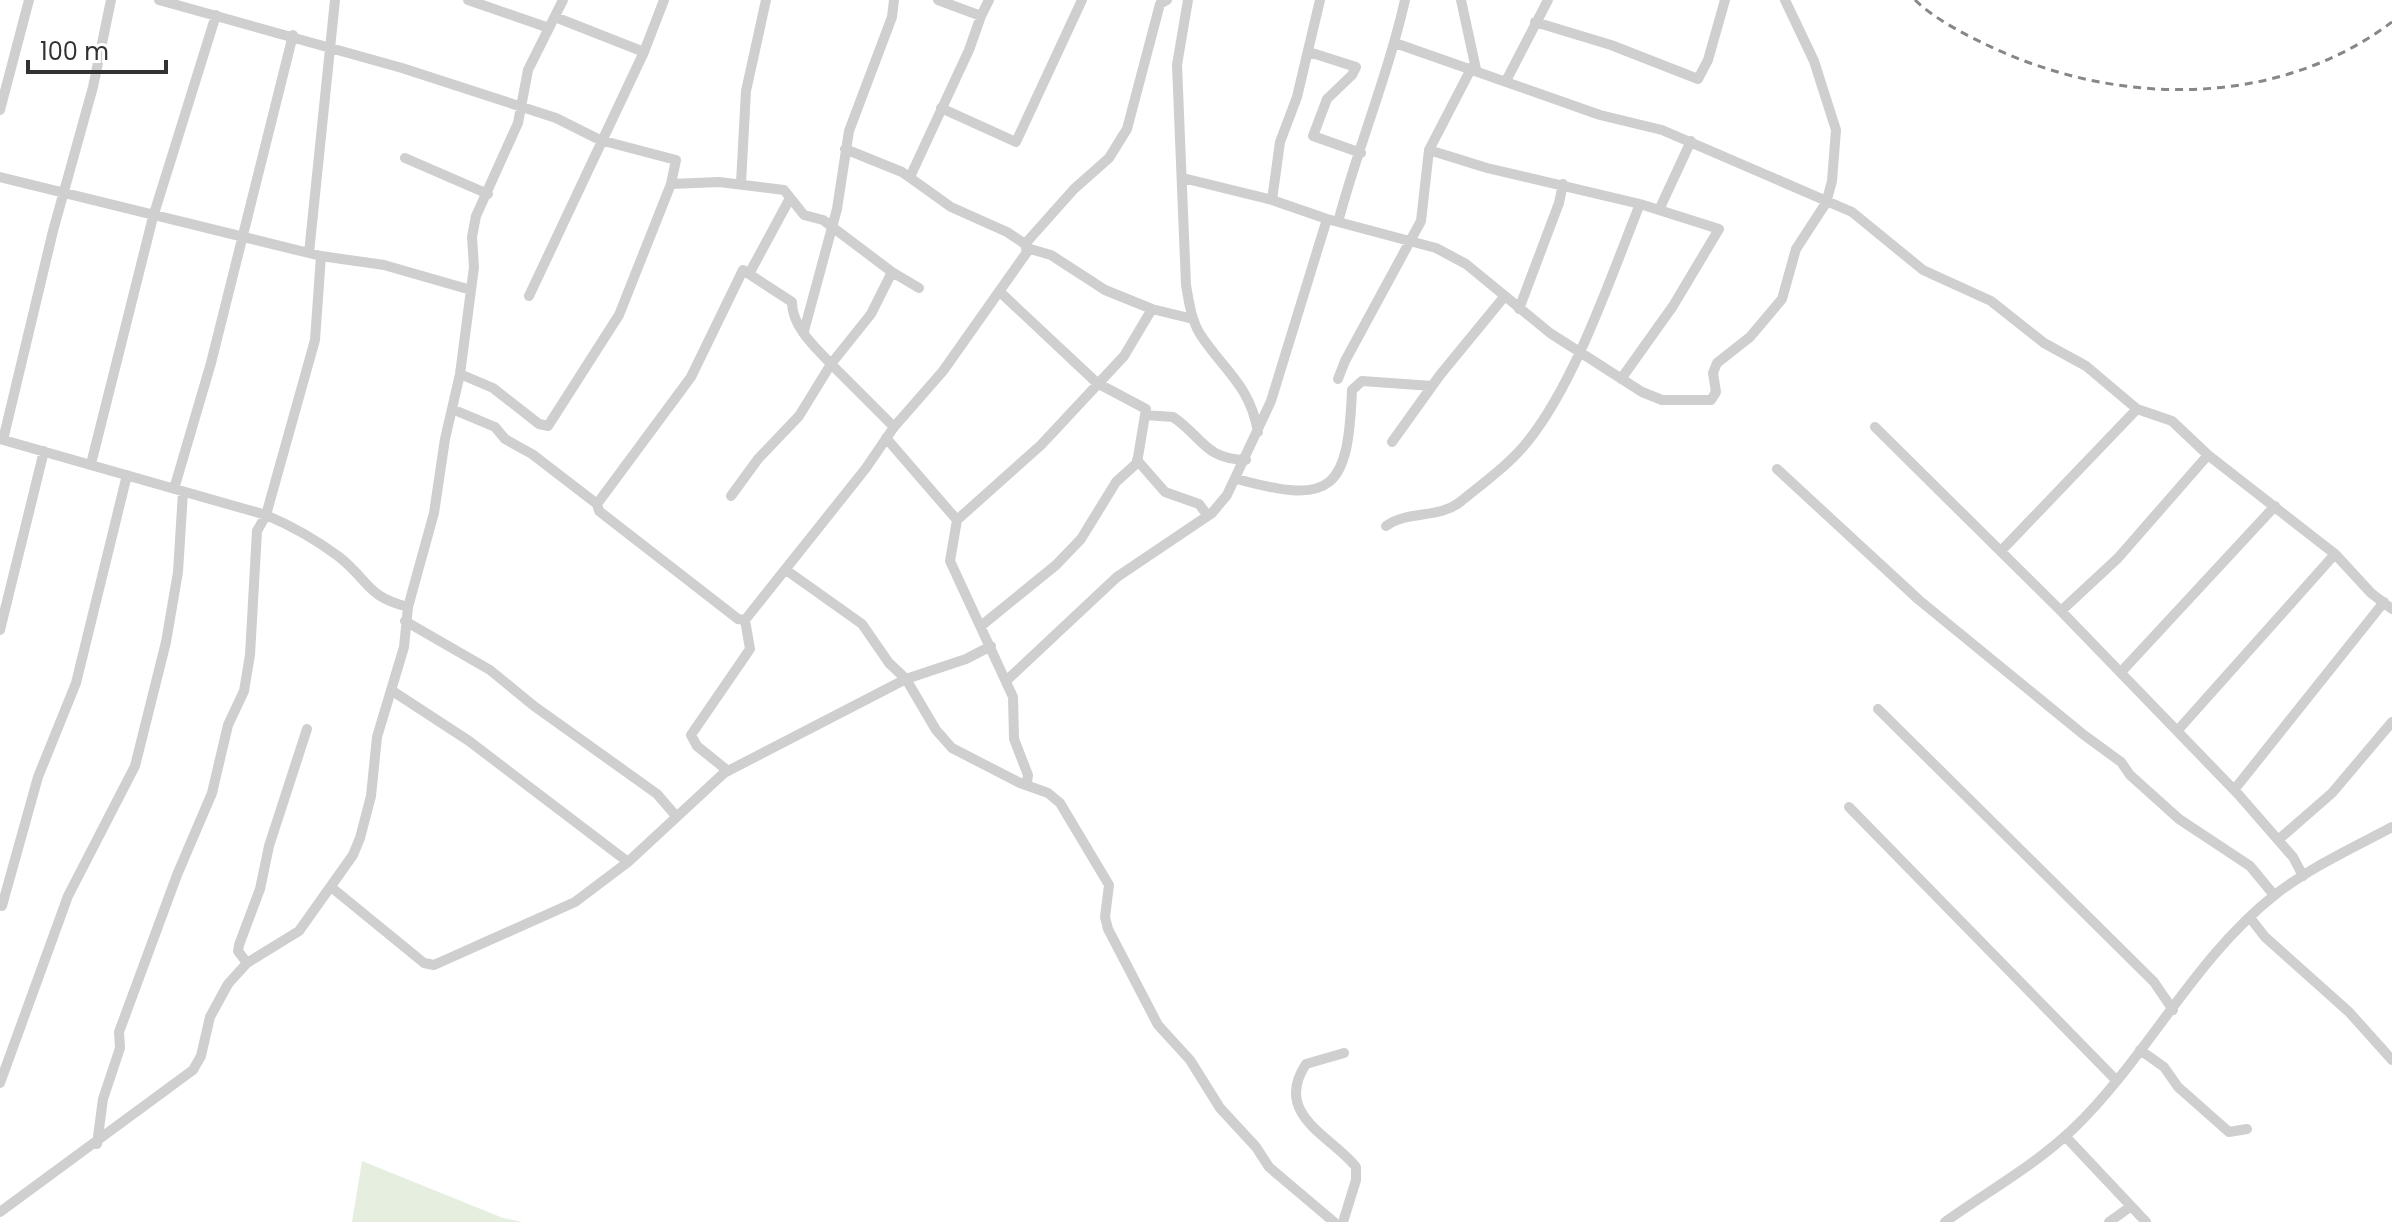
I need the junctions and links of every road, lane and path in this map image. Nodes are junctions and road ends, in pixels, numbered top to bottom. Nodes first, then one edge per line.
1 (29, 0) edge
2 (111, 0) edge
3 (159, 0) edge
4 (335, 0) edge
5 (468, 0) edge
6 (563, 0) edge
7 (664, 0) edge
8 (766, 0) edge
9 (894, 0) edge
10 (938, 0) edge
11 (989, 0) edge
12 (1082, 0) edge
13 (1167, 0) edge
14 (1188, 0) edge
15 (1320, 0) edge
16 (1405, 0) edge
17 (1461, 0) edge
18 (1548, 0) edge
19 (1725, 0) edge
20 (1785, 0) edge
21 (216, 15) junction
22 (981, 16) junction
23 (555, 17) junction
24 (1535, 22) junction
25 (549, 28) junction
26 (293, 35) junction
27 (1395, 43) junction
28 (328, 47) junction
29 (644, 52) junction
30 (1309, 52) junction
31 (1474, 68) junction
32 (1507, 79) junction
33 (520, 107) junction
34 (941, 108) junction
35 (0, 110) edge
36 (600, 140) junction
37 (1691, 141) junction
38 (845, 149) junction
39 (1429, 150) junction
40 (1361, 153) junction
41 (405, 158) dead end
42 (0, 177) edge
43 (910, 177) junction
44 (1183, 178) junction
45 (741, 183) junction
46 (671, 184) junction
47 (1563, 184) junction
48 (62, 194) junction
49 (488, 194) junction
50 (789, 200) junction
51 (1272, 200) junction
52 (1826, 203) junction
53 (1640, 204) junction
54 (1659, 210) junction
55 (153, 217) junction
56 (1333, 220) junction
57 (829, 227) junction
58 (241, 236) junction
59 (1409, 243) junction
60 (1026, 246) junction
61 (309, 253) junction
62 (321, 256) junction
63 (892, 272) junction
64 (749, 274) junction
65 (919, 288) dead end
66 (471, 290) junction
67 (1000, 292) junction
68 (529, 296) dead end
69 (1504, 297) junction
70 (1152, 309) junction
71 (1519, 309) junction
72 (1193, 319) junction
73 (804, 331) junction
74 (1579, 350) junction
75 (831, 364) junction
76 (460, 374) junction
77 (1338, 379) dead end
78 (1621, 379) junction
79 (1097, 383) junction
80 (1432, 386) junction
81 (452, 409) junction
82 (2137, 409) junction
83 (1145, 415) junction
84 (894, 427) junction
85 (1875, 427) dead end
86 (1258, 433) junction
87 (886, 438) junction
88 (2, 440) edge
89 (1392, 442) dead end
90 (44, 451) junction
91 (2208, 455) junction
92 (1246, 460) junction
93 (1137, 463) junction
94 (91, 464) junction
95 (1777, 469) dead end
96 (127, 475) junction
97 (1237, 479) junction
98 (179, 491) junction
99 (731, 496) dead end
100 (597, 504) junction
101 (2275, 506) junction
102 (266, 515) junction
103 (1208, 516) junction
104 (957, 520) junction
105 (1386, 526) dead end
106 (2001, 551) junction
107 (2335, 554) junction
108 (786, 570) junction
109 (2388, 606) edge
110 (408, 607) junction
111 (2061, 611) junction
112 (745, 620) junction
113 (405, 621) junction
114 (981, 626) junction
115 (0, 630) edge
116 (991, 646) junction
117 (2122, 671) junction
118 (906, 679) junction
119 (1006, 681) junction
120 (391, 690) junction
121 (1878, 709) dead end
122 (2392, 722) edge
123 (307, 729) dead end
124 (2178, 730) junction
125 (728, 771) junction
126 (1027, 782) junction
127 (2234, 790) junction
128 (1849, 807) dead end
129 (676, 816) junction
130 (2392, 827) edge
131 (2278, 840) junction
132 (628, 862) junction
133 (2303, 876) junction
134 (331, 887) junction
135 (2274, 895) junction
136 (2, 906) edge
137 (2251, 919) junction
138 (247, 963) junction
139 (2173, 1010) junction
140 (2140, 1050) junction
141 (1344, 1053) dead end
142 (2392, 1060) edge
143 (2115, 1079) junction
144 (0, 1083) edge
145 (2247, 1129) dead end
146 (2065, 1136) junction
147 (98, 1144) junction
148 (2130, 1207) junction
149 (0, 1212) edge
150 (1952, 1220) edge
151 (1334, 1222) edge
152 (1343, 1222) edge
153 (2109, 1222) edge
154 (2146, 1222) edge

1 - 35 street
2 - 48 street
3 - 21 street
4 - 28 street
5 - 25 street
6 - 23 street
7 - 29 street
8 - 45 street
9 - 38 street
10 - 22 street
11 - 22 street
12 - 34 street
13 - 60 street
14 - 44 street
15 - 30 street
16 - 27 street
17 - 31 street
18 - 24 street
19 - 24 street
20 - 52 street
21 - 26 street
21 - 55 street
22 - 34 street
23 - 25 street
23 - 29 street
24 - 32 street
25 - 33 street
26 - 28 street
26 - 58 street
27 - 31 street
27 - 40 street
28 - 33 street
28 - 61 street
29 - 36 street
30 - 40 street
30 - 51 street
31 - 32 street
31 - 39 street
32 - 37 street
33 - 36 street
33 - 49 street
34 - 43 street
36 - 46 street
36 - 68 street
37 - 52 street
37 - 54 street
38 - 43 street
38 - 57 street
39 - 47 street
39 - 59 street
40 - 56 street
41 - 49 street
42 - 48 street
43 - 60 street
44 - 51 street
44 - 72 street
45 - 46 street
45 - 50 street
46 - 76 street
47 - 53 street
47 - 71 street
48 - 55 street
48 - 88 street
49 - 66 street
50 - 57 street
50 - 64 street
51 - 56 street
52 - 78 street
52 - 82 street
53 - 54 street
53 - 74 street
54 - 78 street
55 - 58 street
55 - 94 street
56 - 59 street
56 - 86 street
57 - 63 street
57 - 73 street
58 - 61 street
58 - 98 street
59 - 69 street
59 - 77 street
60 - 67 street
60 - 70 street
61 - 62 street
62 - 66 street
62 - 102 street
63 - 65 street
63 - 75 street
64 - 73 street
64 - 100 street
66 - 76 street
67 - 79 street
67 - 84 street
69 - 71 street
69 - 80 street
70 - 72 street
70 - 79 street
71 - 74 street
72 - 86 street
73 - 75 street
74 - 78 street
74 - 105 street
75 - 84 street
75 - 99 street
76 - 81 street
79 - 83 street
79 - 104 street
80 - 89 street
80 - 97 street
81 - 100 street
81 - 110 street
82 - 91 street
82 - 106 street
83 - 92 street
83 - 93 street
84 - 87 street
85 - 106 street
86 - 92 street
87 - 104 street
87 - 108 street
88 - 90 street
90 - 94 street
90 - 115 street
91 - 101 street
91 - 111 street
92 - 97 street
93 - 103 street
93 - 114 street
94 - 96 street
95 - 135 street
96 - 98 street
96 - 136 street
97 - 103 street
98 - 102 street
98 - 144 street
100 - 112 street
101 - 107 street
101 - 117 street
102 - 110 street
102 - 147 street
103 - 119 street
104 - 114 street
106 - 111 street
107 - 109 street
107 - 124 street
108 - 112 street
108 - 118 street
109 - 127 street
110 - 113 street
111 - 117 street
112 - 125 street
113 - 120 street
113 - 129 street
114 - 116 street
116 - 118 street
116 - 119 street
117 - 124 street
118 - 125 street
118 - 126 street
119 - 126 street
120 - 132 street
120 - 134 street
121 - 139 street
122 - 131 street
123 - 138 street
124 - 127 street
125 - 129 street
126 - 151 street
127 - 131 street
128 - 143 street
129 - 132 street
130 - 133 street
131 - 133 street
132 - 134 street
133 - 135 street
134 - 138 street
135 - 137 street
137 - 139 street
137 - 142 street
138 - 147 street
139 - 140 street
140 - 143 street
140 - 145 street
141 - 152 street
143 - 146 street
146 - 148 street
146 - 150 street
147 - 149 street
148 - 153 street
148 - 154 street

